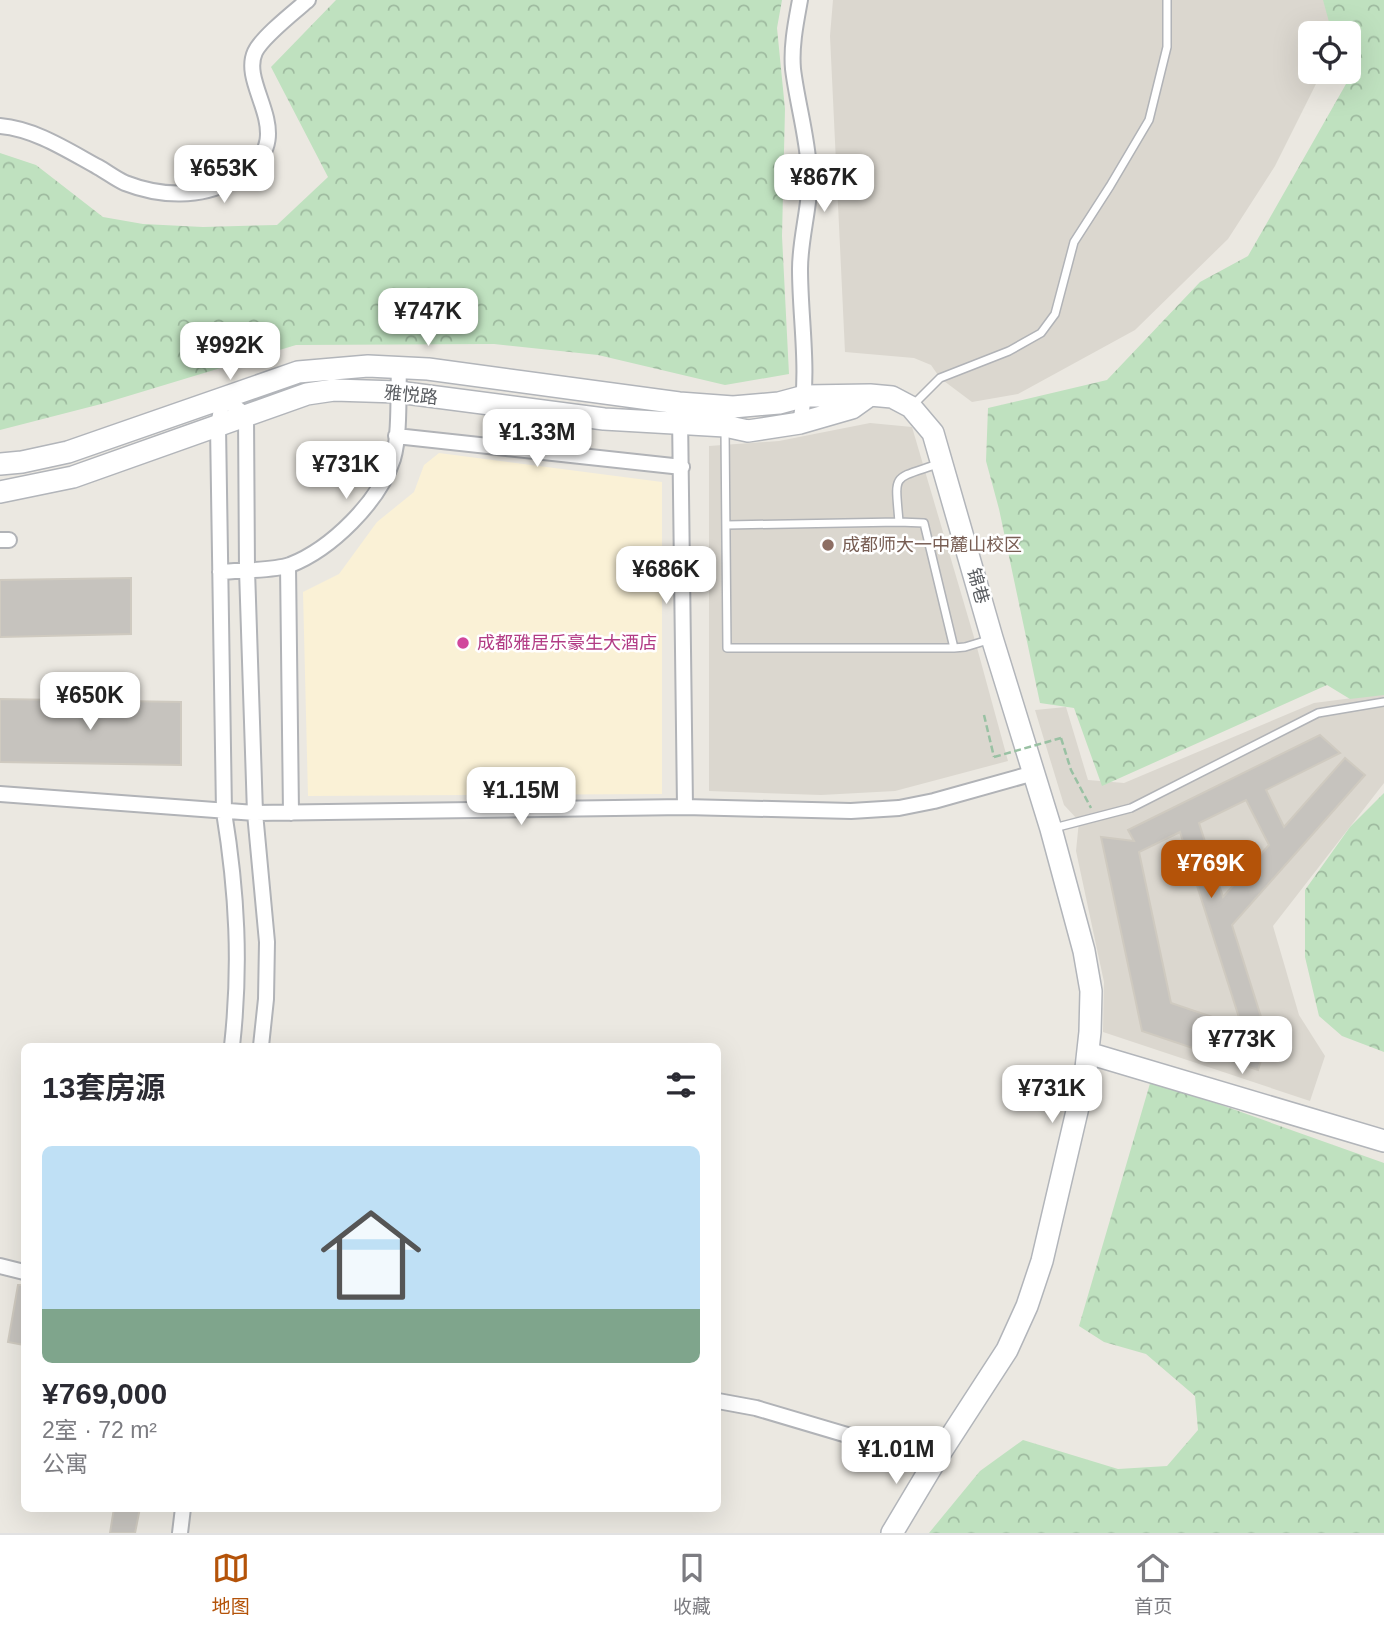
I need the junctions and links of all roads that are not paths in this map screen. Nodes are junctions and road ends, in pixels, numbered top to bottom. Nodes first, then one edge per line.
1 (308, 0) edge
2 (800, 0) edge
3 (1167, 0) edge
4 (0, 126) edge
5 (399, 367) junction
6 (398, 393) junction
7 (870, 395) junction
8 (806, 396) junction
9 (223, 398) junction
10 (911, 407) junction
11 (680, 413) junction
12 (246, 415) junction
13 (800, 423) junction
14 (218, 426) junction
15 (725, 426) junction
16 (396, 436) junction
17 (942, 463) junction
18 (0, 464) edge
19 (682, 467) junction
20 (0, 492) edge
21 (899, 523) junction
22 (727, 525) junction
23 (288, 566) junction
24 (247, 570) junction
25 (220, 572) junction
26 (992, 638) junction
27 (954, 648) junction
28 (1384, 702) edge
29 (1034, 772) junction
30 (0, 794) edge
31 (685, 807) junction
32 (224, 812) junction
33 (255, 813) junction
34 (291, 813) junction
35 (1051, 828) junction
36 (232, 1043) edge
37 (261, 1043) edge
38 (1088, 1053) junction
39 (1384, 1141) edge
40 (0, 1266) edge
41 (21, 1271) edge
42 (721, 1402) edge
43 (935, 1461) junction
44 (183, 1512) edge
45 (180, 1533) edge
46 (892, 1533) edge

1 - 4 street
2 - 8 street
3 - 10 lane
5 - 6 street
5 - 9 street
5 - 11 street
6 - 11 street, 雅悦路
6 - 12 street, 雅悦路
6 - 16 street
7 - 8 street
7 - 10 street
7 - 13 street, 雅悦路
8 - 11 street
8 - 13 street
9 - 12 street
9 - 14 street
9 - 18 street
10 - 17 street, 锦巷
11 - 15 street, 雅悦路
11 - 19 street
12 - 14 street, 雅悦路
12 - 24 street
13 - 15 street, 雅悦路
14 - 20 street, 雅悦路
14 - 25 street
15 - 22 lane
16 - 19 street
16 - 23 street
17 - 21 lane
17 - 26 street, 锦巷
19 - 31 street
21 - 22 lane
21 - 27 lane
22 - 27 lane
23 - 24 street
23 - 34 street
24 - 25 street
24 - 33 street
25 - 32 street
26 - 27 lane
26 - 29 street, 锦巷
28 - 35 lane
29 - 31 street
29 - 35 street, 锦巷
30 - 32 street
31 - 34 street
32 - 33 street
32 - 36 street
33 - 34 street
33 - 37 street
35 - 38 street, 锦巷
38 - 39 street
38 - 43 street, 锦巷
40 - 41 street
42 - 43 street
43 - 46 street, 锦巷
44 - 45 street

